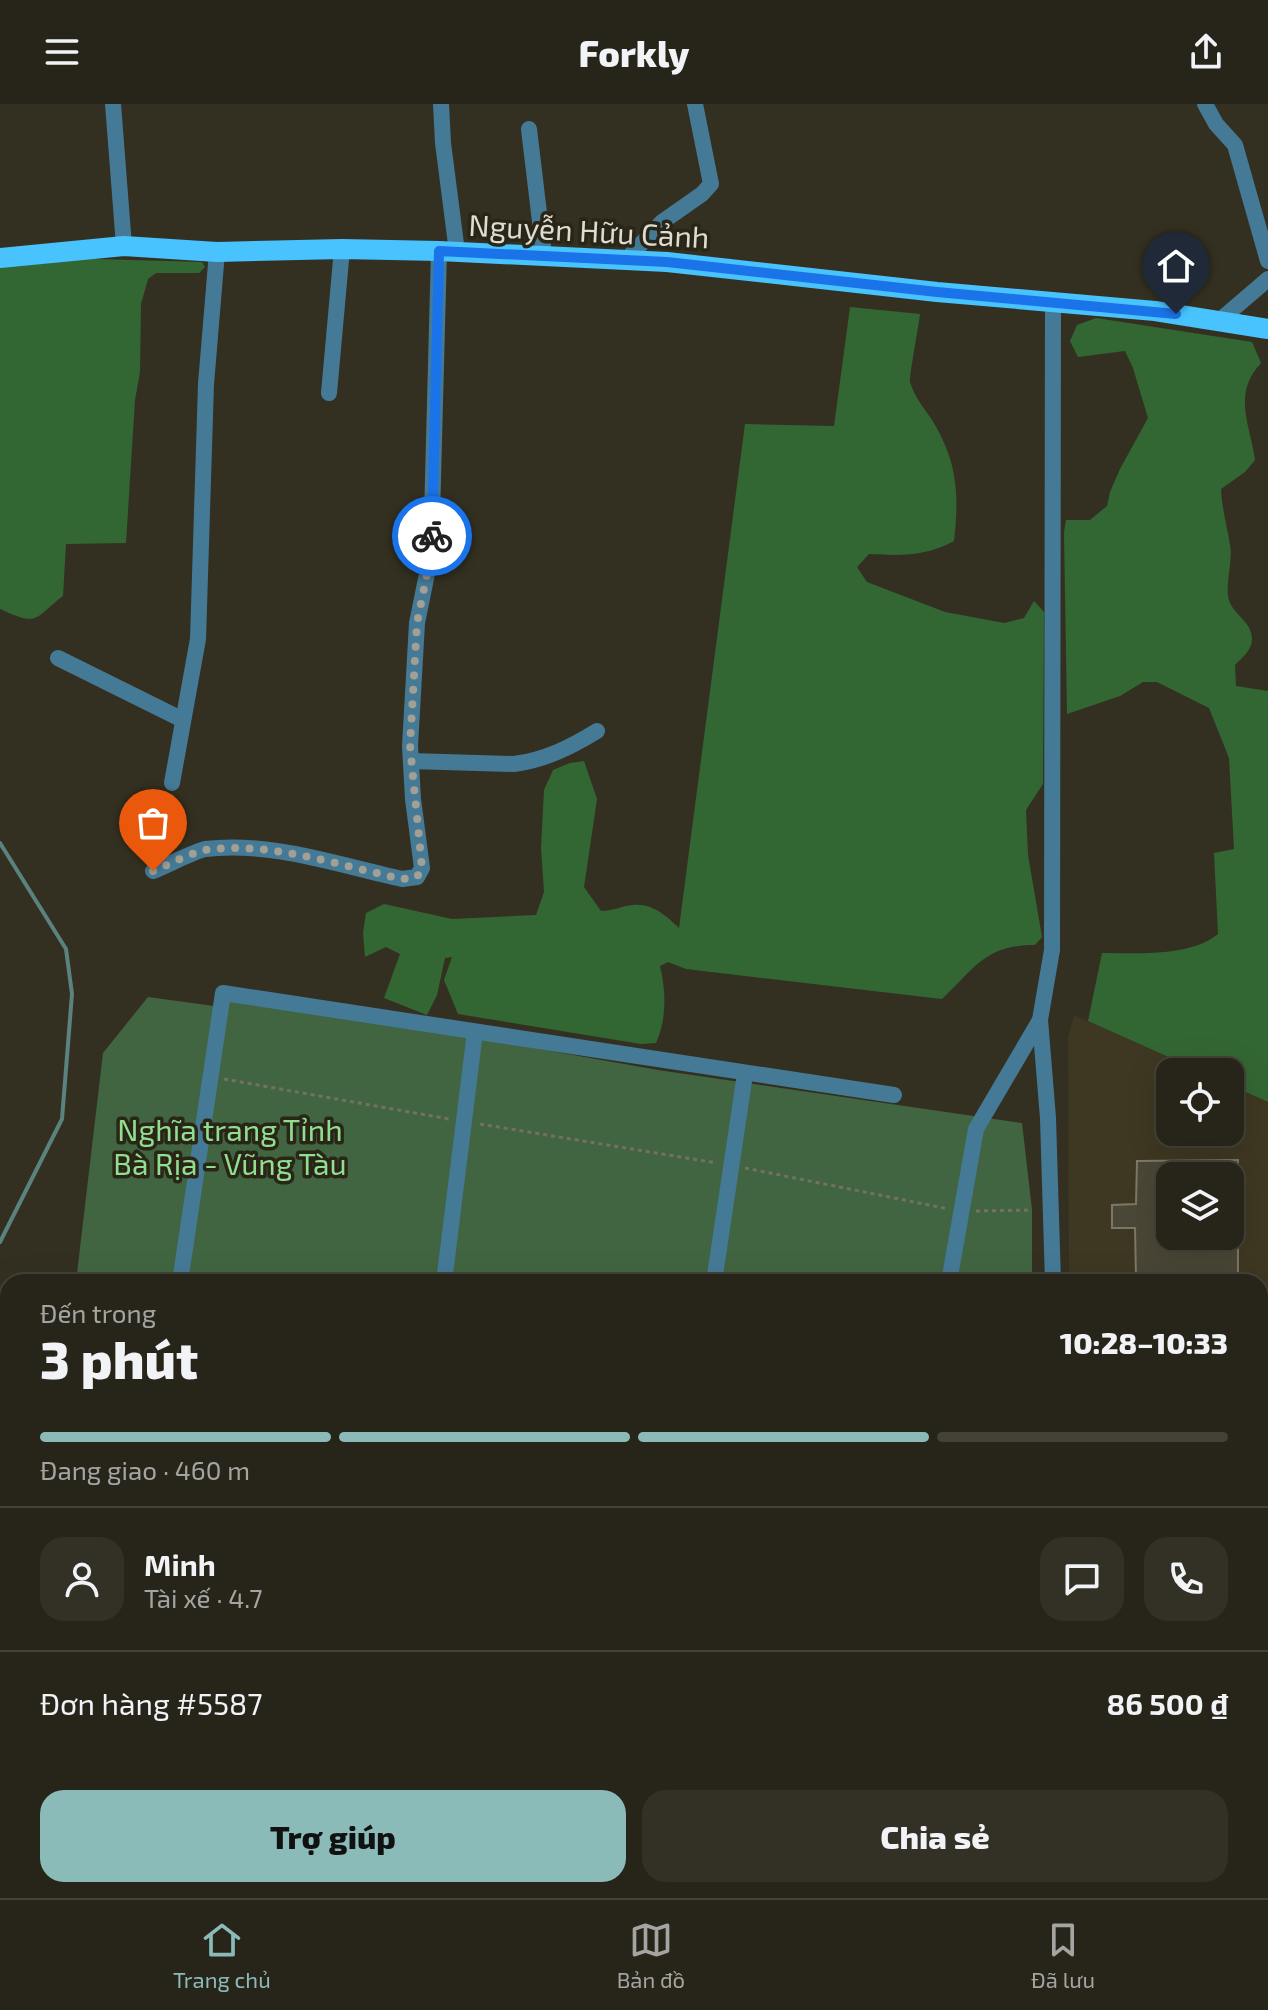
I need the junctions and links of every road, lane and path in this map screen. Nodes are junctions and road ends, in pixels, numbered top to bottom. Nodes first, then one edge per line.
1 (113, 104) edge
2 (441, 104) edge
3 (695, 104) edge
4 (1205, 104) edge
5 (529, 129) dead end
6 (124, 246) junction
7 (342, 249) junction
8 (448, 251) junction
9 (217, 252) junction
10 (544, 255) junction
11 (0, 258) edge
12 (625, 261) junction
13 (1268, 261) edge
14 (1268, 279) edge
15 (1053, 301) junction
16 (1219, 321) junction
17 (1268, 329) edge
18 (329, 393) dead end
19 (58, 658) dead end
20 (183, 720) junction
21 (597, 731) dead end
22 (411, 761) junction
23 (172, 783) dead end
24 (153, 871) dead end
25 (1040, 1020) junction
26 (475, 1032) junction
27 (745, 1074) junction
28 (211, 1077) junction
29 (894, 1095) dead end
30 (464, 1121) junction
31 (731, 1165) junction
32 (1032, 1210) dead end
33 (962, 1211) junction
34 (181, 1274) edge
35 (445, 1274) edge
36 (715, 1274) edge
37 (950, 1274) edge
38 (1053, 1274) edge

1 - 6 street
2 - 8 street
3 - 12 street
4 - 13 street
5 - 10 street
6 - 9 main road, Nguyễn Hữu Cảnh
6 - 11 main road, Nguyễn Hữu Cảnh
7 - 8 main road, Nguyễn Hữu Cảnh
7 - 9 main road, Nguyễn Hữu Cảnh
7 - 18 street
8 - 10 main road, Nguyễn Hữu Cảnh
8 - 22 street
9 - 20 street
10 - 12 main road, Nguyễn Hữu Cảnh
12 - 15 main road, Nguyễn Hữu Cảnh
14 - 16 street
15 - 16 main road, Nguyễn Hữu Cảnh
15 - 25 street
16 - 17 main road, Nguyễn Hữu Cảnh
19 - 20 street
20 - 23 street
21 - 22 street
22 - 24 street
25 - 33 street
25 - 38 street
26 - 27 street
26 - 28 street
26 - 30 street
27 - 29 street
27 - 31 street
28 - 30 path
28 - 34 street
30 - 31 path
30 - 35 street
31 - 33 path
31 - 36 street
32 - 33 path
33 - 37 street

